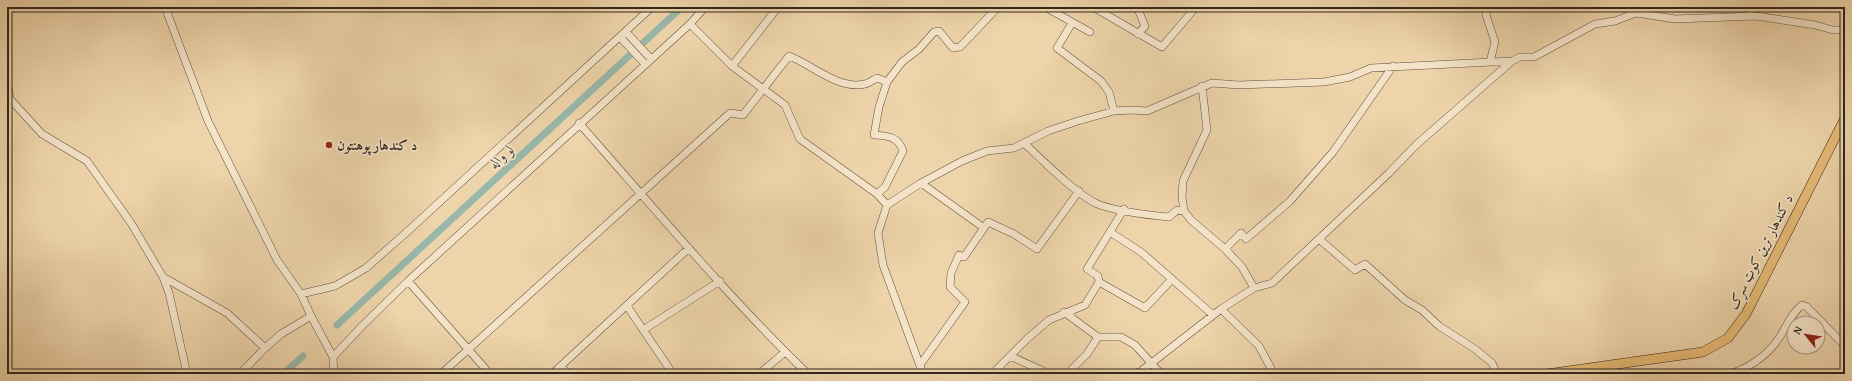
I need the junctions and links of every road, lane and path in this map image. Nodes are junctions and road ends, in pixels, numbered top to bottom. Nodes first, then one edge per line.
1 (165, 7) edge
2 (652, 7) edge
3 (705, 7) edge
4 (778, 7) edge
5 (998, 7) edge
6 (1045, 7) edge
7 (1093, 7) edge
8 (1137, 7) edge
9 (1196, 7) edge
10 (1488, 7) edge
11 (1751, 7) edge
12 (1749, 16) junction
13 (1072, 22) junction
14 (690, 24) junction
15 (1845, 30) edge
16 (1090, 32) dead end
17 (623, 34) junction
18 (1138, 34) junction
19 (651, 58) junction
20 (1512, 61) junction
21 (1490, 62) junction
22 (645, 64) junction
23 (732, 66) junction
24 (1393, 66) junction
25 (7, 81) edge
26 (886, 82) junction
27 (1202, 86) junction
28 (763, 88) junction
29 (1114, 111) junction
30 (1845, 118) edge
31 (579, 123) junction
32 (1024, 143) junction
33 (921, 183) junction
34 (1079, 191) junction
35 (642, 193) junction
36 (877, 194) junction
37 (886, 205) junction
38 (1124, 209) junction
39 (1181, 210) junction
40 (984, 228) junction
41 (1110, 232) junction
42 (1318, 239) junction
43 (689, 248) junction
44 (1225, 249) junction
45 (163, 277) junction
46 (1172, 279) junction
47 (408, 281) junction
48 (720, 281) junction
49 (1099, 282) junction
50 (1254, 288) junction
51 (301, 294) junction
52 (627, 306) junction
53 (1221, 309) junction
54 (1064, 312) junction
55 (1213, 315) junction
56 (311, 316) junction
57 (643, 330) junction
58 (1098, 337) junction
59 (1845, 346) edge
60 (265, 348) junction
61 (469, 349) junction
62 (785, 352) junction
63 (1010, 356) junction
64 (334, 357) junction
65 (1152, 363) junction
66 (920, 365) junction
67 (561, 366) junction
68 (1591, 370) edge
69 (187, 374) edge
70 (240, 374) edge
71 (334, 374) edge
72 (441, 374) edge
73 (490, 374) edge
74 (552, 374) edge
75 (568, 374) edge
76 (673, 374) edge
77 (759, 374) edge
78 (808, 374) edge
79 (923, 374) edge
80 (992, 374) edge
81 (1046, 374) edge
82 (1067, 374) edge
83 (1131, 374) edge
84 (1160, 374) edge
85 (1274, 374) edge
86 (1497, 374) edge
87 (1547, 374) edge
88 (1728, 374) edge

1 - 51 street
2 - 17 street
3 - 14 street
4 - 23 street
5 - 26 street
6 - 13 street
7 - 18 street
8 - 18 street
9 - 18 street
10 - 21 street
11 - 12 street
12 - 15 street
12 - 20 street
13 - 16 street
13 - 29 street
14 - 19 street
14 - 23 street
17 - 19 street
17 - 22 street
17 - 51 street
19 - 22 street
20 - 21 street
20 - 42 street
21 - 24 street
22 - 31 street
23 - 28 street
24 - 27 street
24 - 44 street
25 - 45 street
26 - 28 street
26 - 36 street
27 - 29 street
27 - 39 street
28 - 35 street
28 - 36 street
29 - 32 street
30 - 68 main road, د کندهار ترين کوټ سړک
31 - 35 street
31 - 47 street
32 - 33 street
32 - 34 street
33 - 37 street
33 - 40 street
34 - 38 street
34 - 40 street
35 - 43 street
35 - 61 street
36 - 37 street
37 - 66 street
38 - 39 street
38 - 41 street
39 - 44 street
40 - 66 street
41 - 46 street
41 - 49 street
42 - 50 street
42 - 86 street
43 - 48 street
43 - 52 street
44 - 50 street
45 - 60 street
45 - 69 street
46 - 49 street
46 - 55 street
47 - 61 street
47 - 64 street
48 - 57 street
48 - 62 street
49 - 54 street
50 - 53 street
51 - 56 street
52 - 57 street
52 - 67 street
53 - 55 street
53 - 85 street
54 - 58 street
54 - 63 street
55 - 65 street
56 - 60 street
56 - 64 street
57 - 76 street
58 - 65 street
58 - 82 street
59 - 88 street
60 - 70 street
61 - 72 street
61 - 73 street
62 - 77 street
62 - 78 street
63 - 80 street
63 - 81 street
64 - 71 street
65 - 83 street
65 - 84 street
66 - 79 street
67 - 74 street
67 - 75 street
68 - 87 main road, د کندهار ترين کوټ سړک

